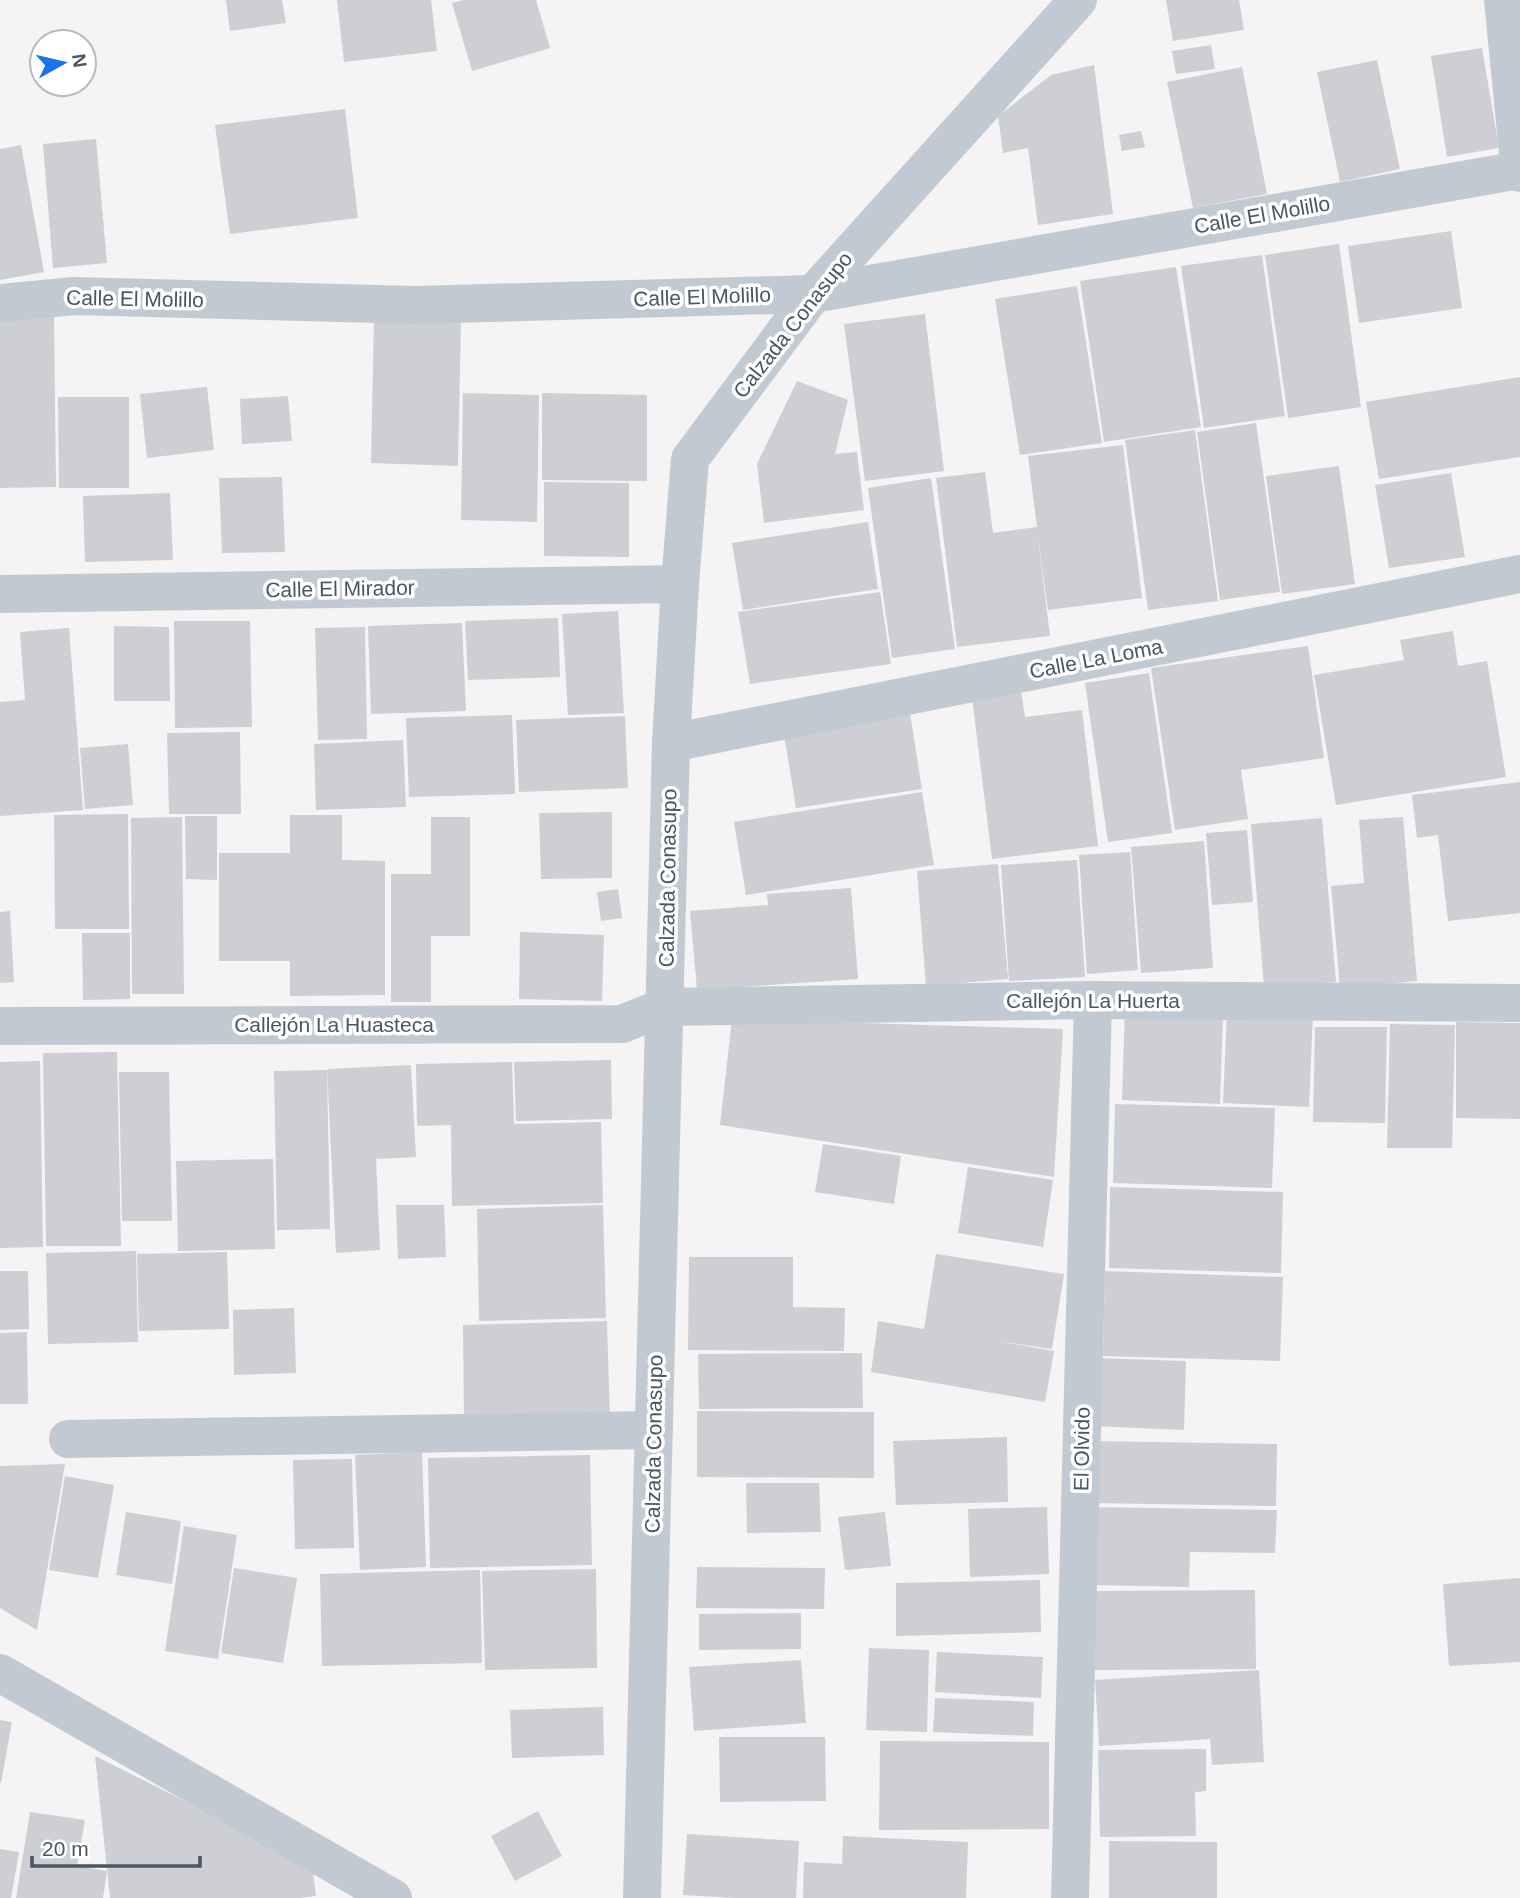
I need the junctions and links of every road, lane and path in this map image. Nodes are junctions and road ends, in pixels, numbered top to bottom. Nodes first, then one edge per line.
1 (1078, 0) edge
2 (1503, 0) edge
3 (1520, 171) edge
4 (813, 294) junction
5 (0, 303) edge
6 (1520, 574) edge
7 (680, 584) junction
8 (0, 594) edge
9 (671, 743) junction
10 (1093, 1000) junction
11 (1520, 1003) edge
12 (665, 1007) junction
13 (0, 1026) edge
14 (654, 1430) junction
15 (68, 1439) dead end
16 (0, 1673) edge
17 (393, 1898) edge
18 (642, 1898) edge
19 (1070, 1898) edge

1 - 4 street, Calzada Conasupo
2 - 3 street
3 - 4 street, Calle El Molillo
4 - 5 street, Calle El Molillo
4 - 7 street, Calzada Conasupo
6 - 9 street, Calle La Loma
7 - 8 street, Calle El Mirador
7 - 9 street, Calzada Conasupo
9 - 12 street, Calzada Conasupo
10 - 11 street, Callejón La Huerta
10 - 12 street, Callejón La Huerta
10 - 19 street, El Olvido
12 - 13 street, Callejón La Huasteca
12 - 14 street, Calzada Conasupo
14 - 15 street
14 - 18 street, Calzada Conasupo
16 - 17 street

